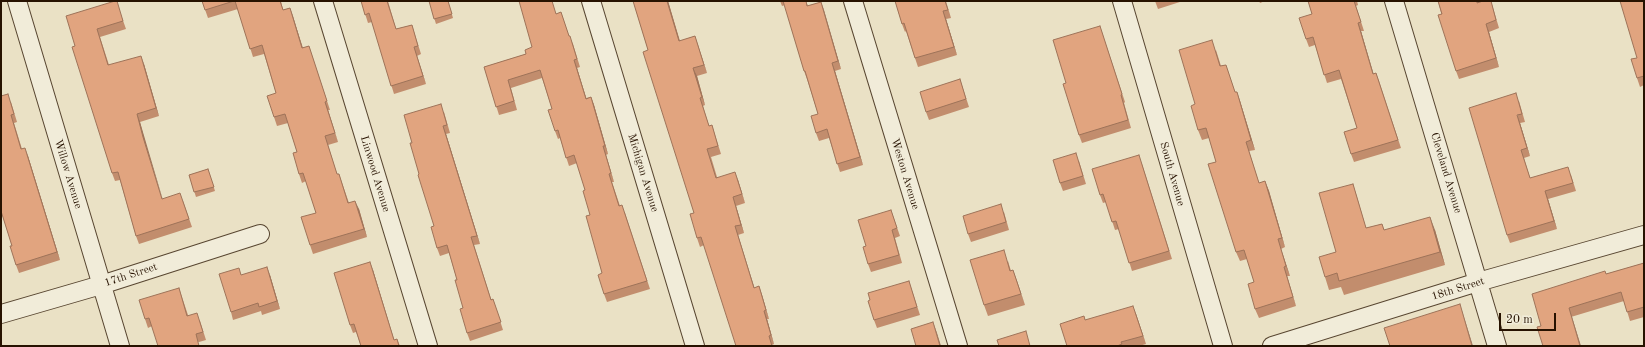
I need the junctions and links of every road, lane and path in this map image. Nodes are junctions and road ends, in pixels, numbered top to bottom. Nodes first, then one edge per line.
1 (17, 1) edge
2 (323, 1) edge
3 (590, 1) edge
4 (853, 1) edge
5 (1122, 1) edge
6 (1394, 1) edge
7 (260, 234) dead end
8 (1644, 234) edge
9 (1478, 282) junction
10 (101, 285) junction
11 (1, 314) edge
12 (120, 346) edge
13 (428, 346) edge
14 (695, 346) edge
15 (958, 346) edge
16 (1223, 346) edge
17 (1272, 346) edge
18 (1497, 346) edge

1 - 10 street, Willow Avenue
2 - 13 street, Linwood Avenue
3 - 14 street, Michigan Avenue
4 - 15 street, Weston Avenue
5 - 16 street, South Avenue
6 - 9 street, Cleveland Avenue
7 - 10 street, 17th Street
8 - 9 street, 18th Street
9 - 17 street, 18th Street
9 - 18 street, Cleveland Avenue
10 - 11 street, 17th Street
10 - 12 street, Willow Avenue

